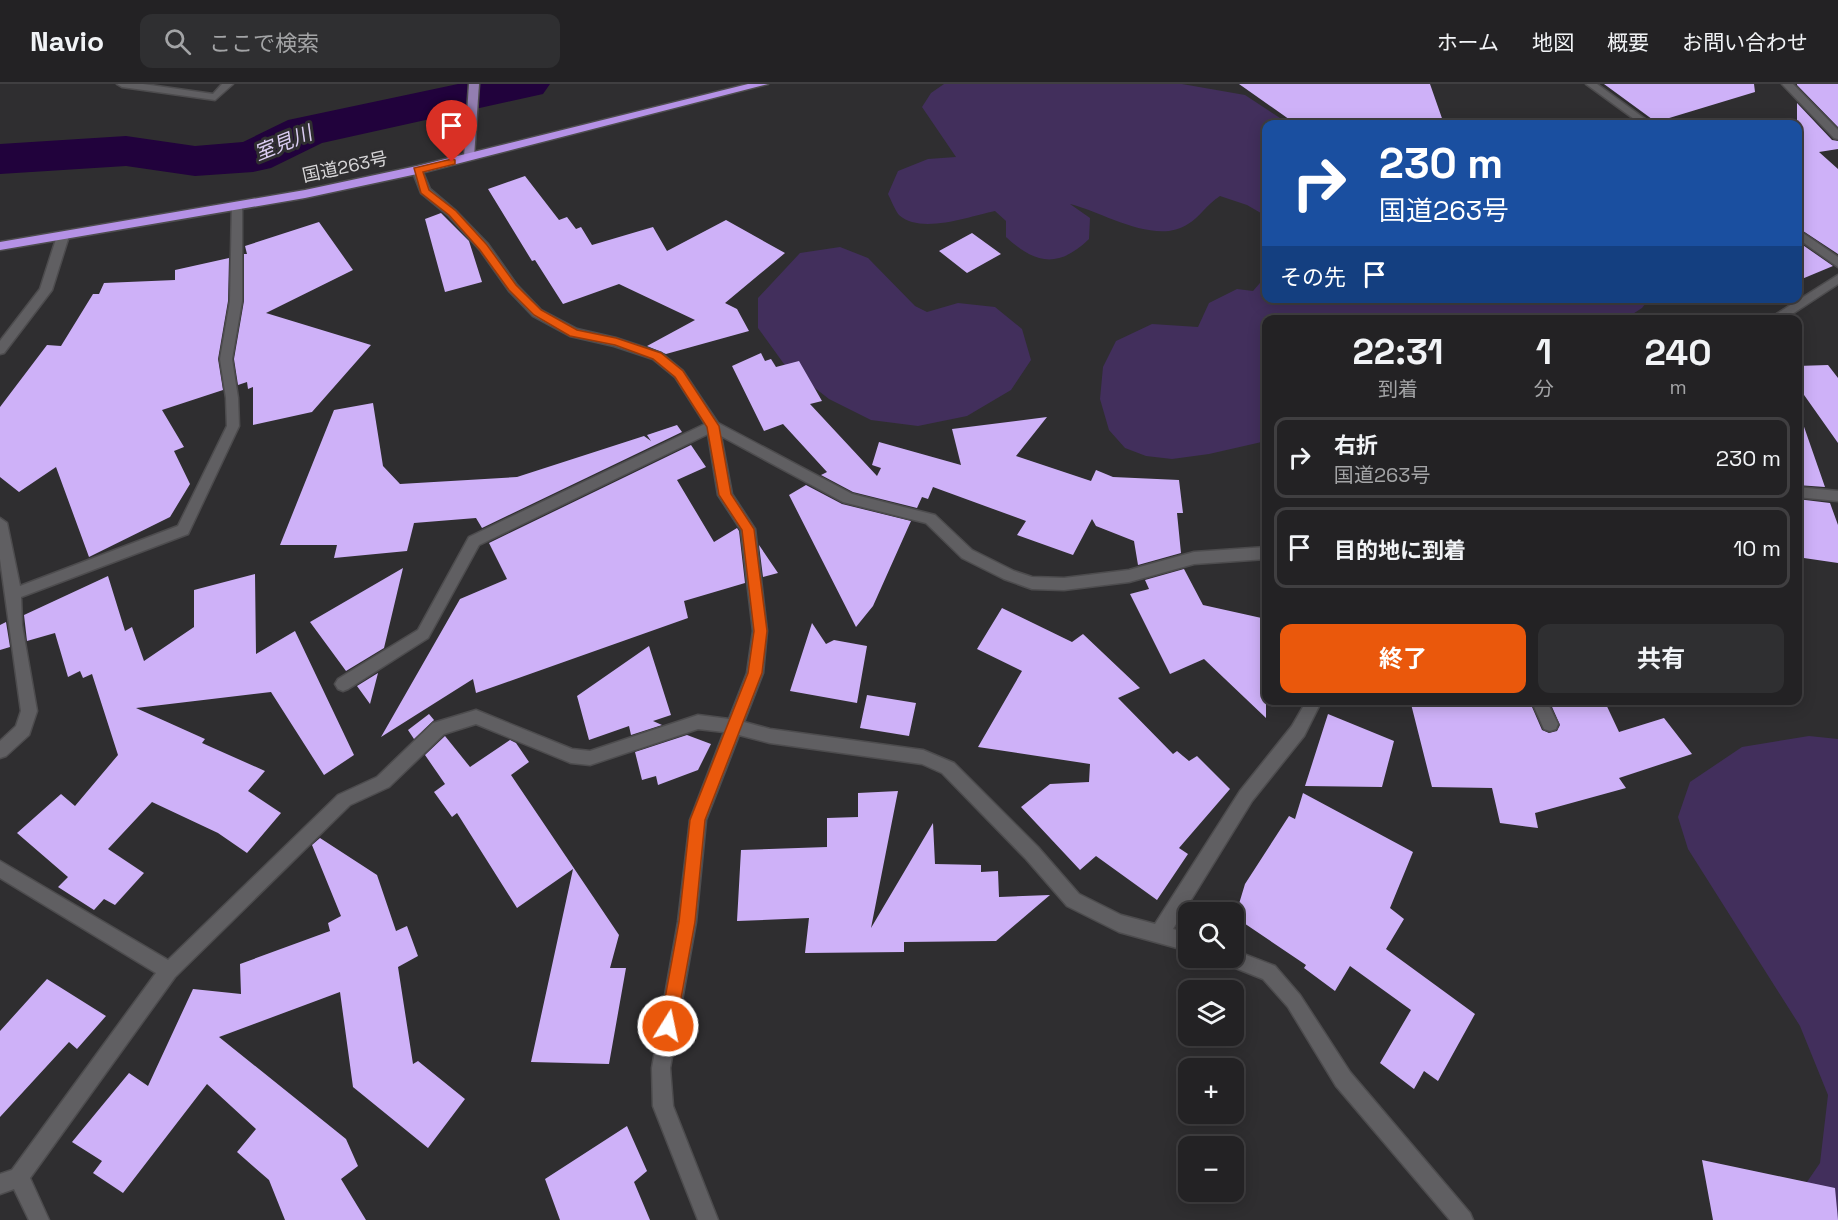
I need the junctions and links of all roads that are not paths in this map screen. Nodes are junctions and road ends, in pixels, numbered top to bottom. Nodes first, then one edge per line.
1 (122, 84) edge
2 (228, 84) edge
3 (474, 84) edge
4 (762, 84) edge
5 (1591, 84) edge
6 (1787, 84) edge
7 (1641, 120) edge
8 (1838, 136) edge
9 (469, 158) junction
10 (417, 170) junction
11 (237, 206) junction
12 (63, 236) junction
13 (1802, 237) edge
14 (0, 246) edge
15 (1838, 263) edge
16 (1838, 279) edge
17 (1802, 302) edge
18 (1800, 303) edge
19 (1781, 315) edge
20 (0, 350) edge
21 (713, 426) junction
22 (1802, 492) edge
23 (1838, 496) edge
24 (0, 523) edge
25 (1262, 553) edge
26 (14, 594) junction
27 (343, 684) dead end
28 (1312, 705) edge
29 (1540, 705) edge
30 (1550, 724) dead end
31 (736, 727) junction
32 (0, 751) edge
33 (0, 869) edge
34 (1160, 933) junction
35 (1178, 939) edge
36 (1244, 963) edge
37 (170, 971) junction
38 (19, 1177) junction
39 (0, 1184) edge
40 (39, 1220) edge
41 (708, 1220) edge
42 (1463, 1220) edge

1 - 2 street
3 - 9 main road
4 - 9 highway, 国道263号
5 - 7 street
6 - 8 street
9 - 10 highway, 国道263号
10 - 11 highway, 国道263号
10 - 21 street
11 - 12 highway, 国道263号
11 - 26 street
12 - 14 highway, 国道263号
12 - 20 street
13 - 15 street
16 - 17 street
18 - 19 street
21 - 25 street
21 - 27 street
21 - 31 street
22 - 23 street
24 - 26 street
26 - 32 street
28 - 34 street
29 - 30 street
31 - 34 street
31 - 37 street
31 - 41 street
33 - 37 street
34 - 35 street
36 - 42 street
37 - 38 street
38 - 39 street
38 - 40 street

